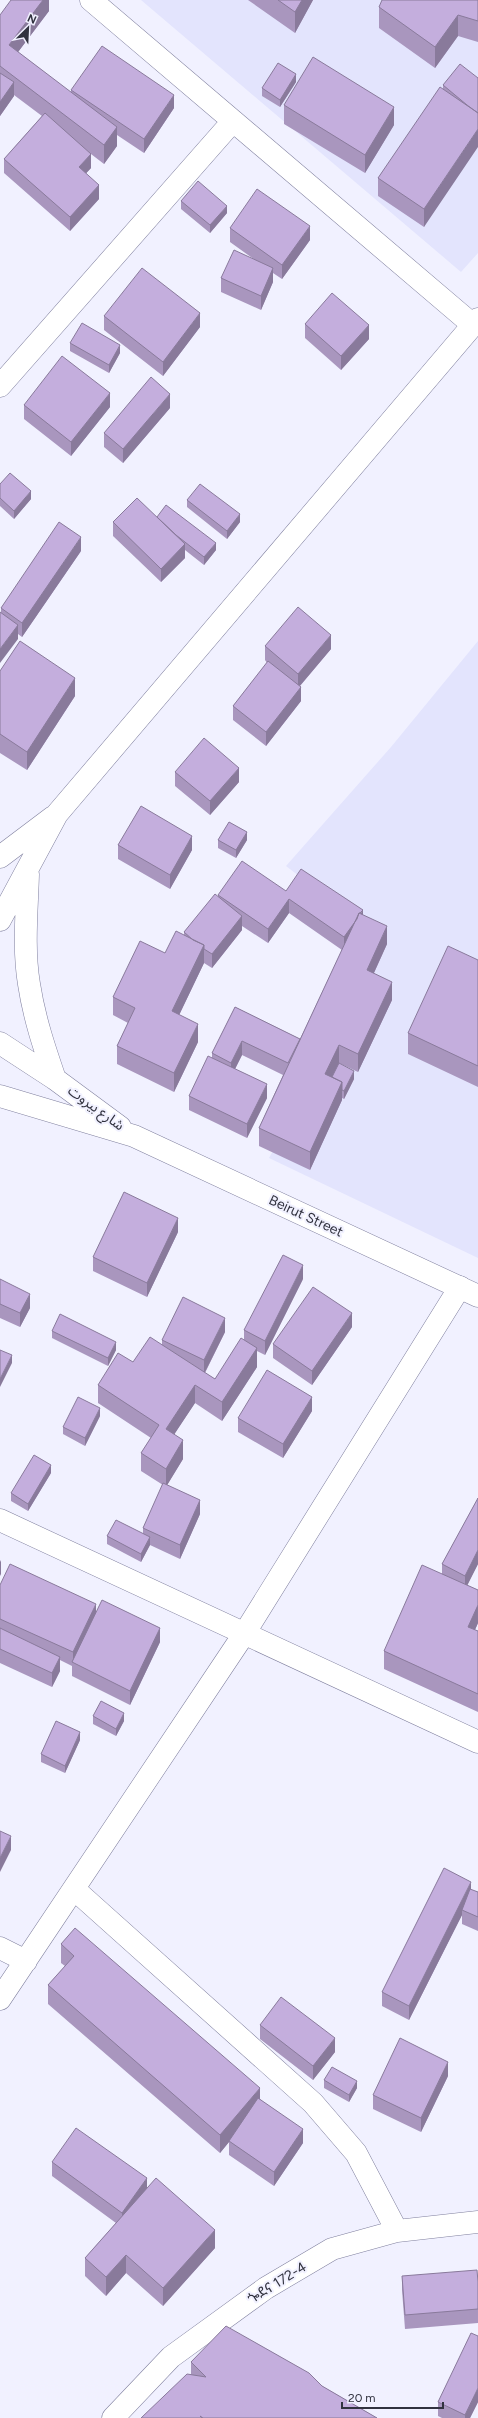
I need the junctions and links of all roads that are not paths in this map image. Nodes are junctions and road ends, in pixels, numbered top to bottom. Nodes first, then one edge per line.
1 (91, 0) edge
2 (233, 121) junction
3 (475, 322) edge
4 (0, 386) edge
5 (57, 814) junction
6 (0, 857) edge
7 (28, 869) junction
8 (0, 920) edge
9 (0, 1043) edge
10 (55, 1078) junction
11 (0, 1096) edge
12 (134, 1136) junction
13 (469, 1291) edge
14 (0, 1520) edge
15 (244, 1634) junction
16 (478, 1742) edge
17 (74, 1889) junction
18 (0, 1948) edge
19 (26, 1961) junction
20 (0, 1999) edge
21 (478, 2222) edge
22 (397, 2231) junction
23 (113, 2418) edge

1 - 2 street
2 - 3 street
2 - 4 street
3 - 5 street
5 - 6 street
5 - 7 street
7 - 8 street
7 - 10 street
9 - 10 street, شارع بيروت
10 - 12 street, شارع بيروت
11 - 12 street, شارع بيروت
12 - 13 street, Beirut Street
13 - 15 street
14 - 15 street
15 - 16 street
15 - 17 street
17 - 19 street
17 - 22 street
18 - 19 street
19 - 20 street
21 - 22 street, ጐደና 172-4
22 - 23 street, ጐደና 172-4

